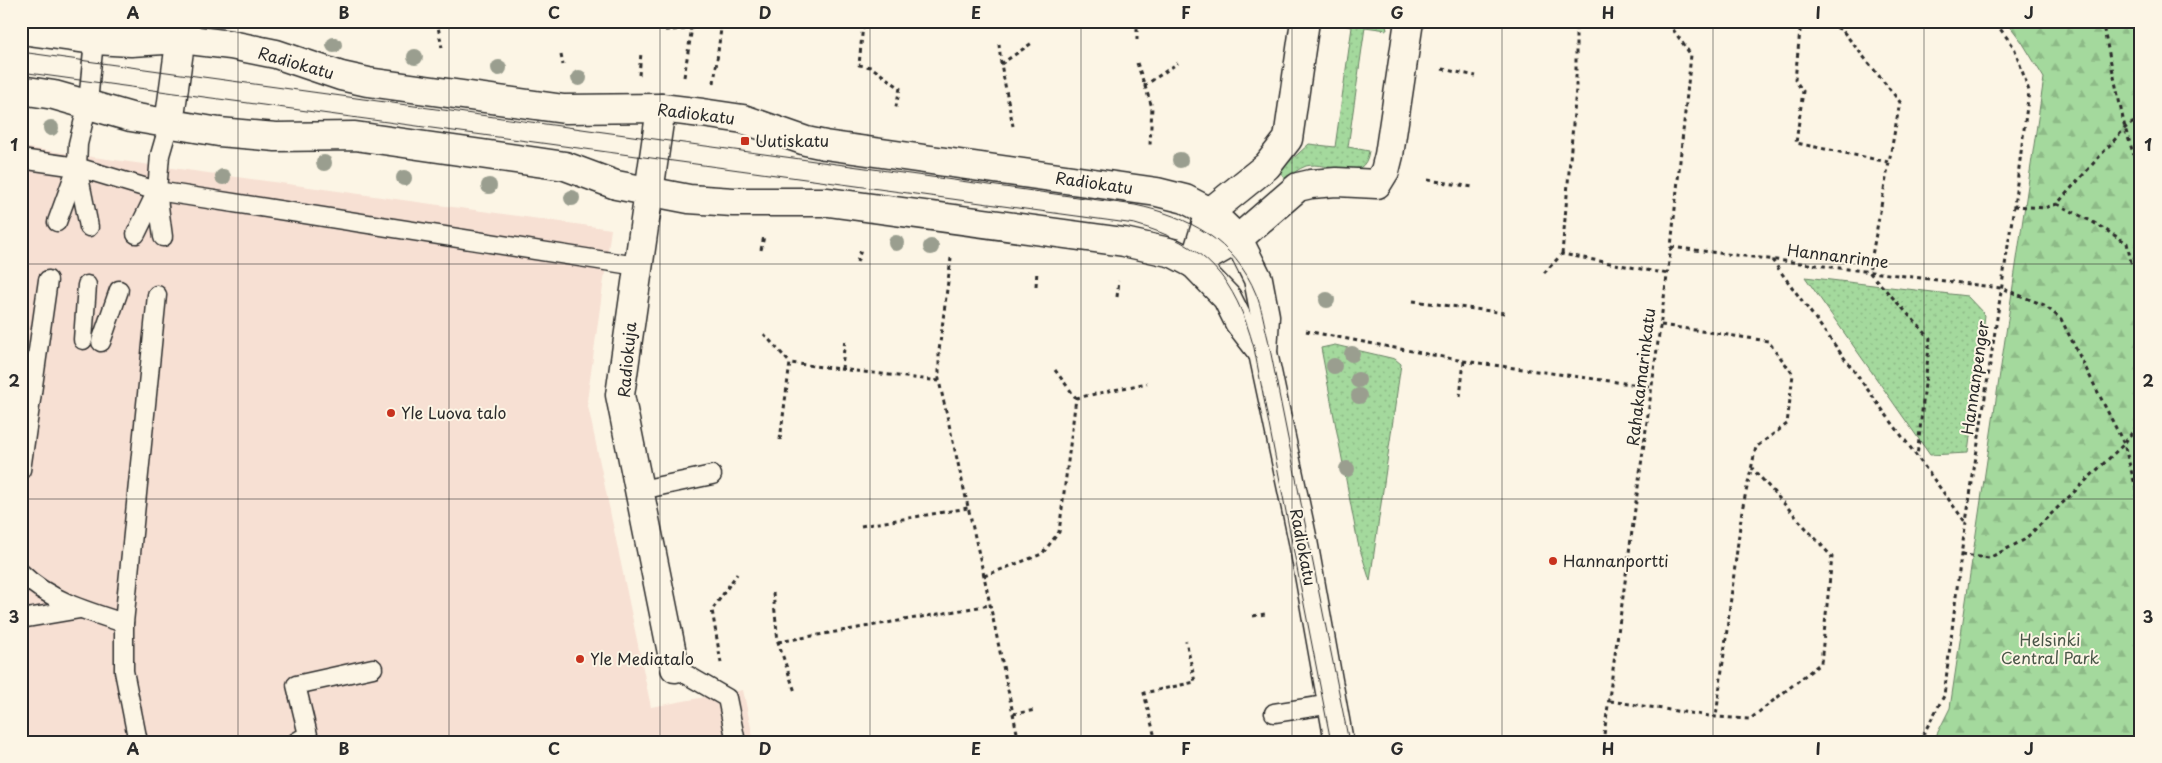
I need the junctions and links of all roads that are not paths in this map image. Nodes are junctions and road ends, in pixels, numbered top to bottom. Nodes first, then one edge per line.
1 (1305, 21) edge
2 (1409, 21) edge
3 (21, 30) edge
4 (182, 30) edge
5 (83, 33) edge
6 (21, 90) edge
7 (88, 104) junction
8 (661, 108) junction
9 (169, 124) junction
10 (21, 159) edge
11 (77, 167) junction
12 (157, 191) junction
13 (647, 192) junction
14 (1210, 212) junction
15 (57, 222) dead end
16 (89, 227) dead end
17 (136, 234) dead end
18 (163, 237) dead end
19 (1238, 239) junction
20 (1194, 264) junction
21 (638, 266) junction
22 (48, 280) dead end
23 (87, 286) dead end
24 (118, 290) dead end
25 (157, 296) dead end
26 (83, 340) dead end
27 (101, 342) dead end
28 (1263, 353) junction
29 (21, 470) edge
30 (712, 474) dead end
31 (641, 490) junction
32 (21, 573) edge
33 (80, 610) junction
34 (21, 619) edge
35 (124, 623) junction
36 (373, 668) dead end
37 (675, 668) joint
38 (1332, 704) junction
39 (1274, 713) dead end
40 (138, 742) edge
41 (296, 742) edge
42 (736, 742) edge
43 (1339, 742) edge

1 - 14 street
2 - 19 street
3 - 5 street, Radiokatu
4 - 5 street, Radiokatu
4 - 8 street, Radiokatu
4 - 9 street
5 - 7 lane
6 - 7 street, Radiokatu
7 - 9 street, Radiokatu
7 - 11 lane
8 - 13 street, Radiokuja
8 - 14 street, Radiokatu
9 - 12 lane
9 - 13 street, Radiokatu
10 - 11 lane
11 - 12 lane
11 - 15 lane
11 - 16 lane
12 - 17 lane
12 - 18 lane
12 - 21 lane
13 - 20 street, Radiokatu
13 - 21 street, Radiokuja
14 - 19 street, Radiokatu
14 - 20 street
19 - 20 street
19 - 28 street, Radiokatu
20 - 28 street, Radiokatu
21 - 31 street, Radiokuja
22 - 29 lane
23 - 26 lane
24 - 27 lane
25 - 35 lane
28 - 38 street, Radiokatu
30 - 31 lane
31 - 37 street, Radiokuja
32 - 33 lane
33 - 34 lane
33 - 35 lane
35 - 40 lane
36 - 41 lane
37 - 42 lane
38 - 39 lane
38 - 43 street, Radiokatu

